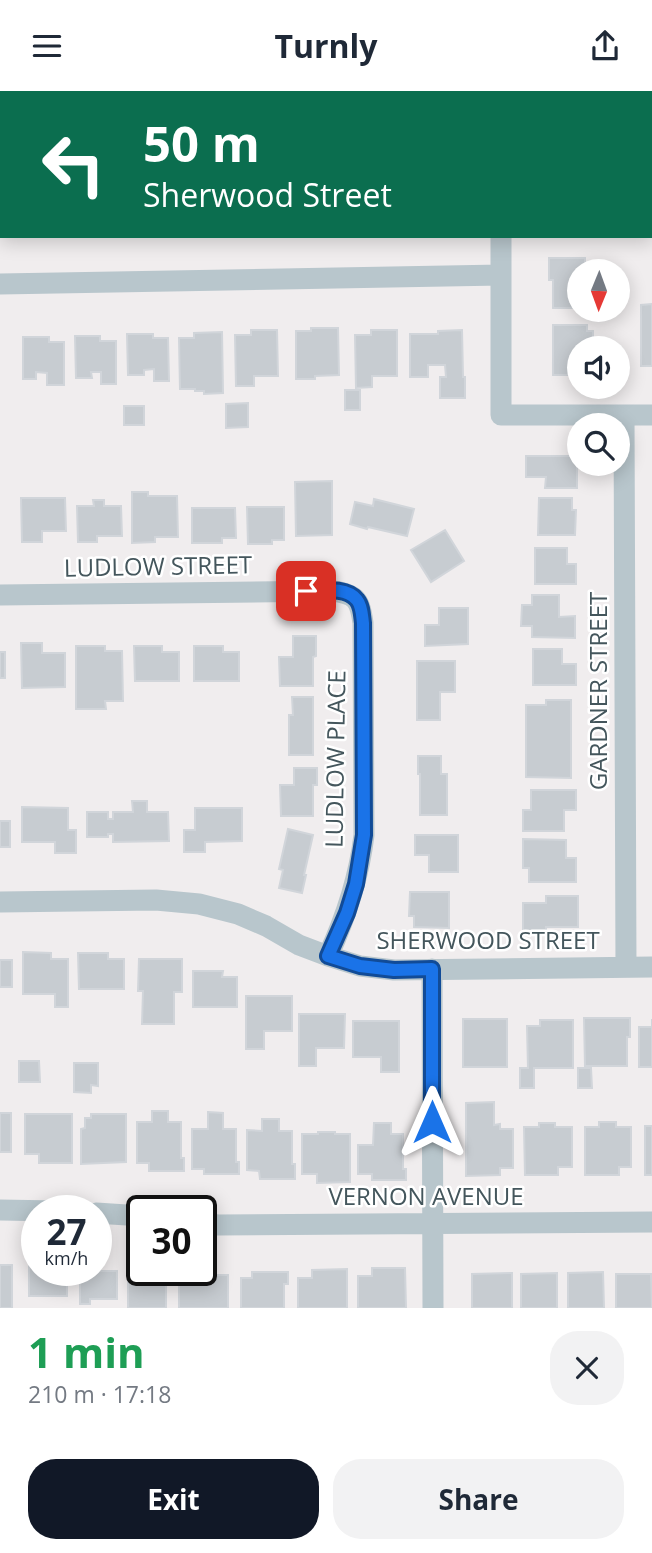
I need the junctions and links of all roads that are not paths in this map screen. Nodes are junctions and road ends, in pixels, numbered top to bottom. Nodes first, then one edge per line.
1 (501, 238) edge
2 (501, 275) junction
3 (0, 284) edge
4 (567, 415) edge
5 (630, 415) edge
6 (652, 415) edge
7 (624, 476) edge
8 (0, 595) edge
9 (357, 600) joint
10 (0, 902) edge
11 (328, 956) junction
12 (626, 967) junction
13 (652, 967) edge
14 (432, 969) junction
15 (0, 1210) edge
16 (21, 1210) edge
17 (652, 1222) edge
18 (432, 1223) junction
19 (217, 1224) edge
20 (433, 1308) edge

1 - 2 street
2 - 3 street
2 - 4 street
5 - 6 street
7 - 12 street, GARDNER STREET
8 - 9 street, LUDLOW STREET
9 - 11 street, LUDLOW PLACE
10 - 11 street, SHERWOOD STREET
11 - 14 street, SHERWOOD STREET
12 - 13 street, SHERWOOD STREET
12 - 14 street, SHERWOOD STREET
14 - 18 street
15 - 16 street
17 - 18 street, VERNON AVENUE
18 - 19 street, VERNON AVENUE
18 - 20 street

